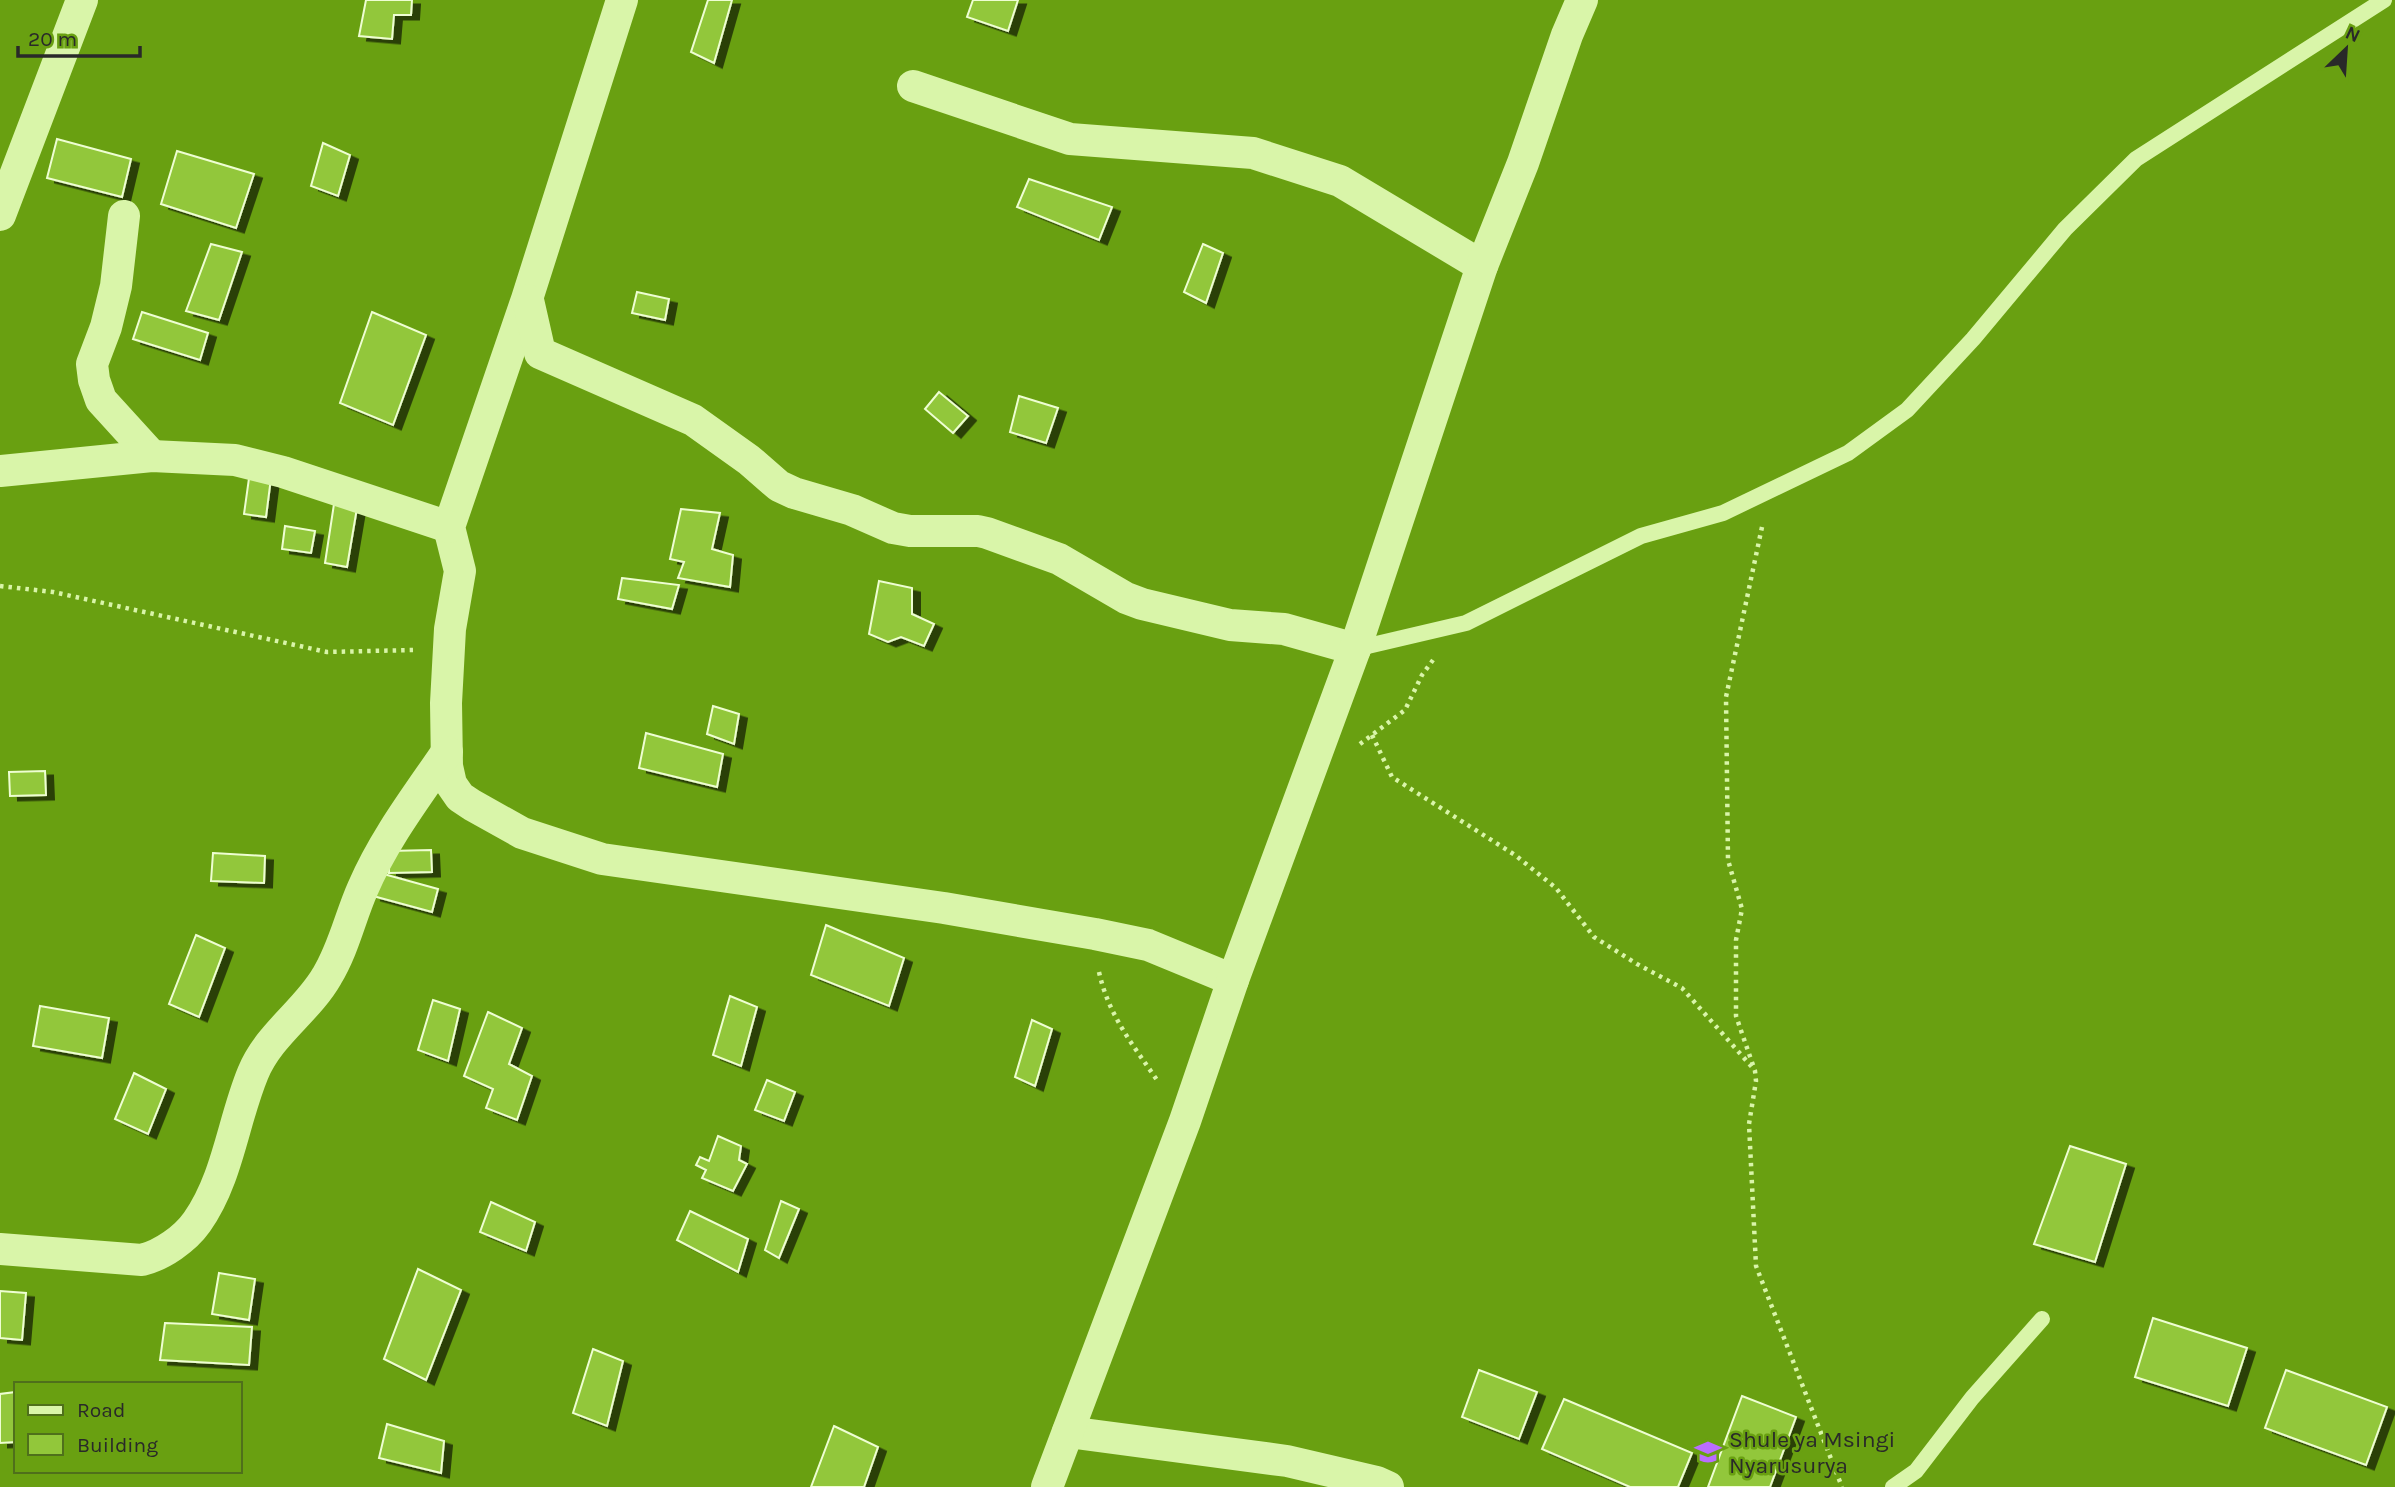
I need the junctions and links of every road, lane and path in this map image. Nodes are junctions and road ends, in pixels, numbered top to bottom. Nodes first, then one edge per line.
1 (82, 0) edge
2 (622, 0) edge
3 (1558, 0) edge
4 (1582, 0) edge
5 (2384, 0) edge
6 (1567, 35) junction
7 (913, 86) dead end
8 (0, 215) edge
9 (124, 216) dead end
10 (1482, 266) junction
11 (527, 299) junction
12 (152, 456) junction
13 (0, 471) edge
14 (1770, 491) junction
15 (449, 527) junction
16 (0, 586) edge
17 (1466, 623) junction
18 (1355, 649) junction
19 (449, 650) junction
20 (1372, 735) junction
21 (447, 752) junction
22 (1305, 784) junction
23 (1096, 960) dead end
24 (1233, 980) junction
25 (1755, 1071) junction
26 (1185, 1121) junction
27 (0, 1249) edge
28 (2042, 1319) dead end
29 (1068, 1432) junction
30 (1047, 1487) edge
31 (1388, 1487) edge
32 (1842, 1487) edge
33 (1893, 1487) edge

1 - 8 street
2 - 11 street
3 - 6 street
4 - 6 street
5 - 14 lane
6 - 10 street
7 - 10 street
9 - 12 street
10 - 18 street
11 - 15 street
11 - 18 street
12 - 13 street
12 - 15 street
14 - 17 lane
14 - 25 path
15 - 19 street
16 - 19 path
17 - 18 lane
17 - 20 path
18 - 22 street
19 - 21 street
20 - 22 path
20 - 25 path
21 - 24 street
21 - 27 street
22 - 24 street
23 - 26 path
24 - 26 street
25 - 32 path
26 - 29 street
28 - 33 lane
29 - 30 street
29 - 31 street

